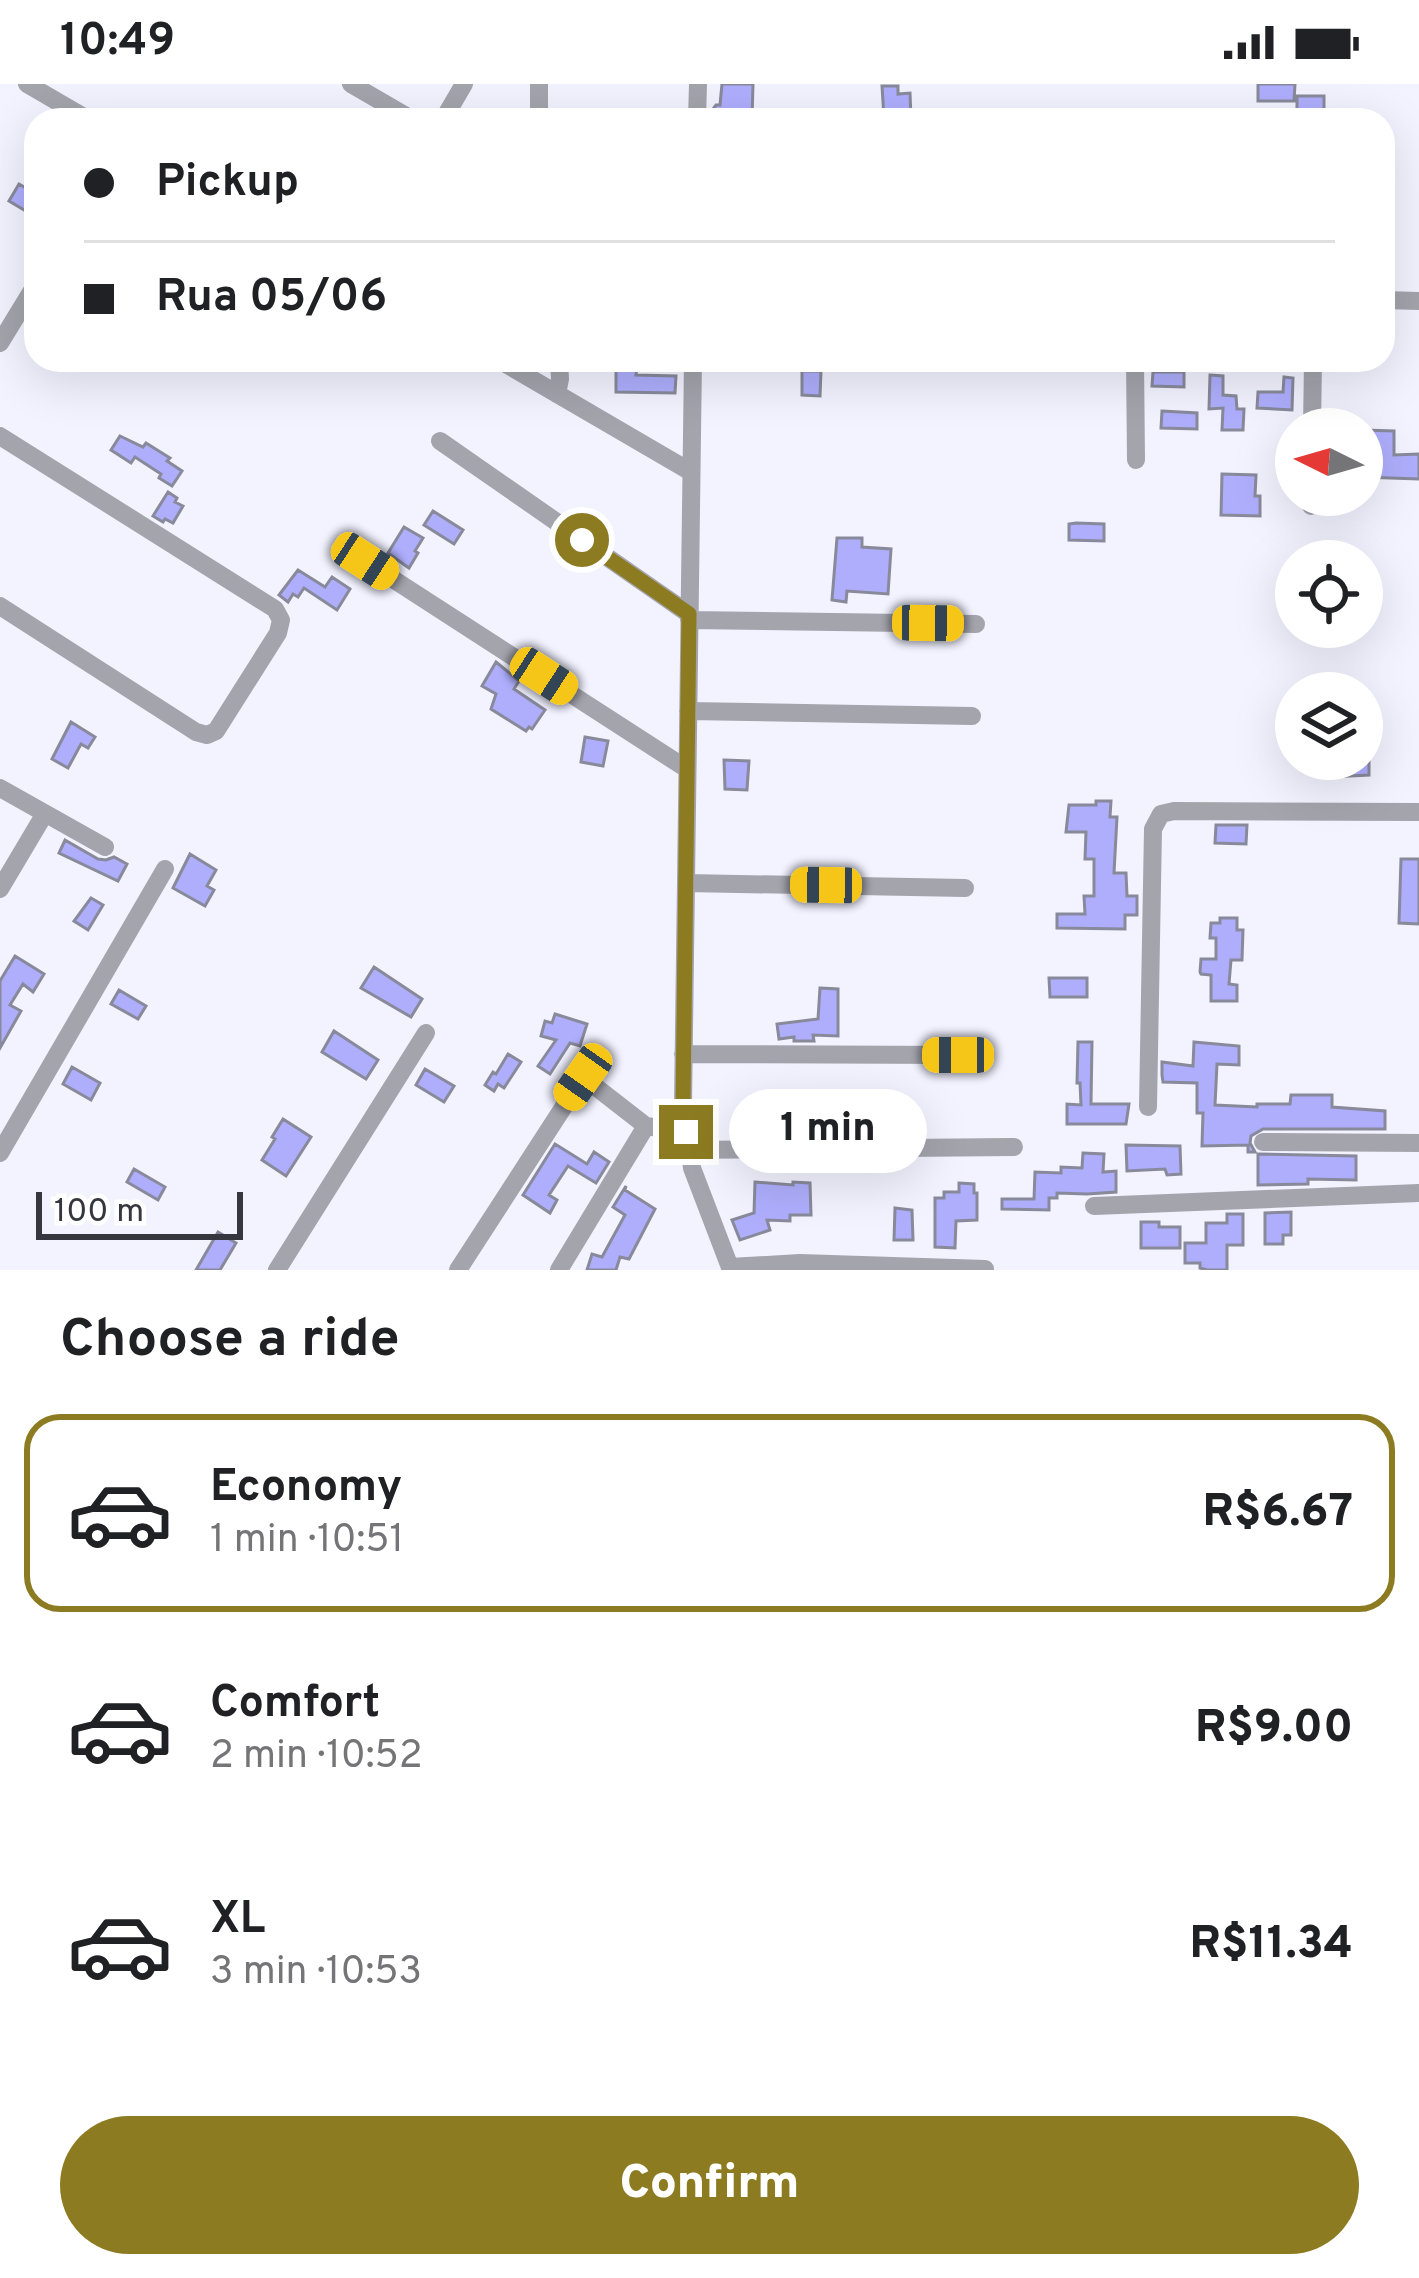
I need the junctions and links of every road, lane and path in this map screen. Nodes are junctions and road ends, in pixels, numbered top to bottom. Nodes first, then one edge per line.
1 (27, 84) edge
2 (351, 84) edge
3 (68, 108) edge
4 (392, 108) edge
5 (24, 304) edge
6 (0, 344) edge
7 (536, 372) edge
8 (560, 372) edge
9 (693, 372) edge
10 (1136, 372) edge
11 (1312, 372) edge
12 (556, 394) junction
13 (1312, 408) edge
14 (0, 436) edge
15 (440, 441) dead end
16 (1136, 460) dead end
17 (691, 472) junction
18 (365, 561) dead end
19 (0, 606) edge
20 (689, 617) junction
21 (976, 624) dead end
22 (688, 711) junction
23 (972, 716) dead end
24 (687, 769) junction
25 (0, 788) edge
26 (1419, 812) edge
27 (44, 815) junction
28 (105, 847) dead end
29 (165, 869) dead end
30 (686, 883) junction
31 (965, 888) dead end
32 (0, 890) edge
33 (426, 1033) dead end
34 (683, 1054) junction
35 (958, 1055) dead end
36 (1148, 1106) dead end
37 (646, 1126) junction
38 (688, 1141) junction
39 (1263, 1142) dead end
40 (1419, 1143) edge
41 (1014, 1147) dead end
42 (0, 1153) edge
43 (1419, 1193) edge
44 (1094, 1206) dead end
45 (730, 1269) edge
46 (985, 1269) edge
47 (277, 1270) edge
48 (458, 1270) edge
49 (559, 1270) edge

1 - 3 street
2 - 4 street
5 - 6 street
7 - 12 street
8 - 12 street
9 - 17 street
10 - 16 street
11 - 13 street
12 - 17 street
14 - 19 street
15 - 20 street
17 - 20 street
18 - 24 street
20 - 21 street
20 - 22 street
22 - 23 street
22 - 24 street
24 - 30 street
25 - 27 street
26 - 36 street
27 - 28 street
27 - 32 street
29 - 42 street
30 - 31 street
30 - 34 street
33 - 47 street
34 - 35 street
34 - 38 street
37 - 38 street
37 - 48 street
37 - 49 street
38 - 41 street
38 - 45 street
39 - 40 street
43 - 44 street
45 - 46 street

